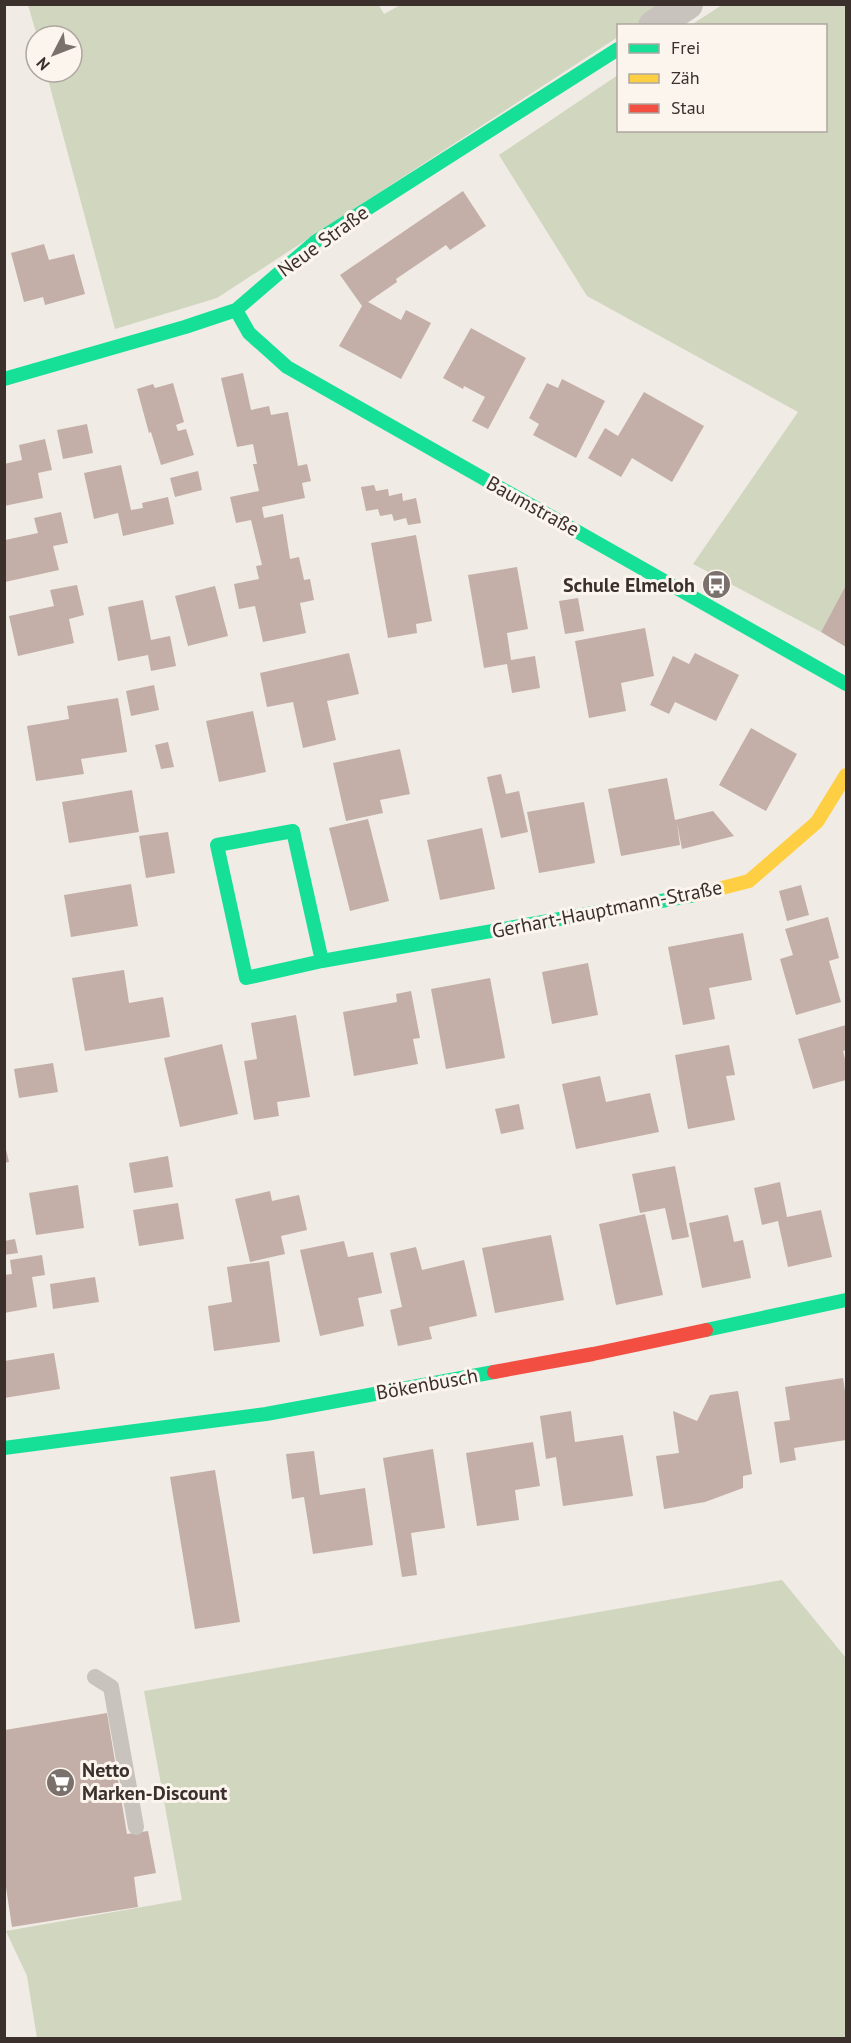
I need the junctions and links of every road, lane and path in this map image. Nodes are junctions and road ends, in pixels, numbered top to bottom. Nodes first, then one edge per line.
1 (687, 4) edge
2 (657, 24) edge
3 (617, 50) edge
4 (236, 310) junction
5 (4, 379) edge
6 (846, 684) edge
7 (846, 775) edge
8 (322, 961) junction
9 (846, 1300) edge
10 (4, 1448) edge
11 (95, 1677) dead end
12 (136, 1827) dead end

1 - 2 street
3 - 4 street, Neue Straße
4 - 5 street, Neue Straße
4 - 6 street, Baumstraße
7 - 8 street, Gerhart-Hauptmann-Straße
8 - 8 street, Gerhart-Hauptmann-Straße
9 - 10 street, Bökenbusch
11 - 12 lane

